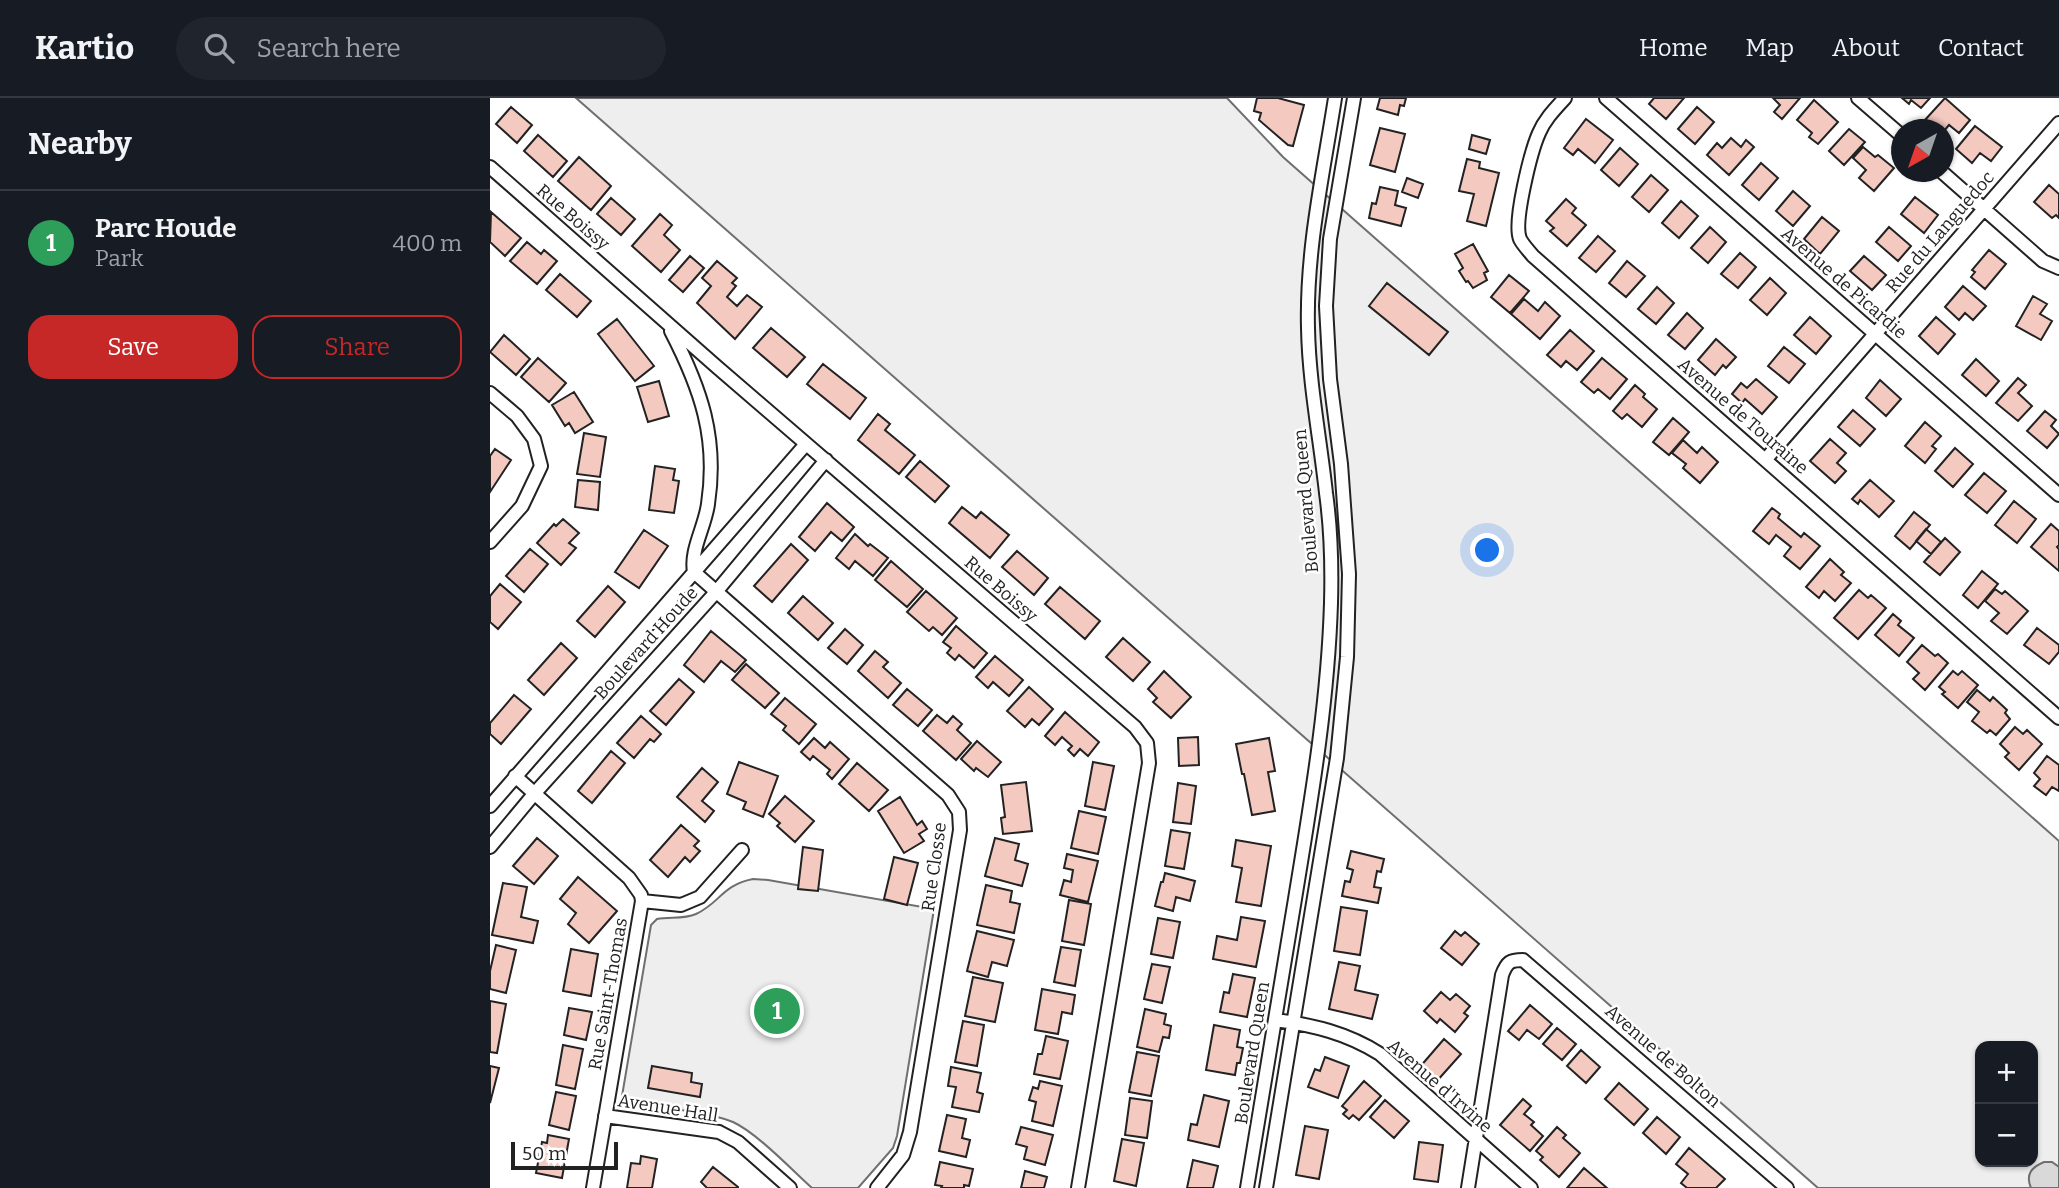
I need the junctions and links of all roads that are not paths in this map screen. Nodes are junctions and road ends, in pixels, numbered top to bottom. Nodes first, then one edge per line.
1 (1335, 98) edge
2 (1354, 98) edge
3 (1565, 98) edge
4 (1606, 98) edge
5 (1858, 98) edge
6 (2059, 122) edge
7 (1891, 126) edge
8 (490, 167) edge
9 (1954, 182) edge
10 (1318, 198) junction
11 (1336, 201) junction
12 (1984, 208) junction
13 (2059, 268) edge
14 (668, 324) junction
15 (1875, 334) junction
16 (490, 393) edge
17 (806, 444) junction
18 (1766, 459) junction
19 (825, 460) junction
20 (2059, 495) edge
21 (490, 542) edge
22 (694, 572) junction
23 (716, 592) junction
24 (2059, 718) edge
25 (515, 776) junction
26 (534, 794) junction
27 (1311, 800) junction
28 (1330, 802) junction
29 (490, 806) edge
30 (490, 847) edge
31 (743, 849) dead end
32 (642, 901) junction
33 (1275, 1020) junction
34 (1293, 1022) junction
35 (605, 1116) junction
36 (1475, 1140) junction
37 (593, 1188) edge
38 (790, 1188) edge
39 (877, 1188) edge
40 (1079, 1188) edge
41 (1247, 1188) edge
42 (1266, 1188) edge
43 (1468, 1188) edge
44 (1531, 1188) edge
45 (1787, 1188) edge

1 - 10 street, Boulevard Queen
2 - 11 street, Boulevard Queen
3 - 18 street, Avenue de Touraine
4 - 15 street, Avenue de Picardie
5 - 7 street
6 - 12 street, Rue du Languedoc
8 - 14 street, Rue Boissy
9 - 12 street
10 - 11 street
10 - 27 street, Boulevard Queen
11 - 28 street, Boulevard Queen
12 - 13 street
12 - 15 street, Rue du Languedoc
14 - 17 street, Rue Boissy
14 - 22 street, Boulevard Houde
15 - 18 street, Rue du Languedoc
15 - 20 street, Avenue de Picardie
16 - 21 street
17 - 19 street, Rue Boissy
17 - 22 street, Boulevard Houde
18 - 24 street, Avenue de Touraine
19 - 23 street, Boulevard Houde
19 - 40 street, Rue Boissy
22 - 23 street, Rue Closse
22 - 25 street, Boulevard Houde
23 - 26 street, Boulevard Houde
23 - 39 street, Rue Closse
25 - 26 street, Rue Saint-Thomas
25 - 29 street, Boulevard Houde
26 - 30 street, Boulevard Houde
26 - 32 street, Rue Saint-Thomas
27 - 28 street
27 - 33 street, Boulevard Queen
28 - 34 street, Boulevard Queen
31 - 32 street
32 - 35 street, Rue Saint-Thomas
33 - 34 street, Avenue d'Irvine
33 - 41 street, Boulevard Queen
34 - 36 street, Avenue d'Irvine
34 - 42 street, Boulevard Queen
35 - 37 street, Rue Saint-Thomas
35 - 38 street, Avenue Hall
36 - 43 street
36 - 44 street, Avenue d'Irvine
36 - 45 street, Avenue de Bolton

